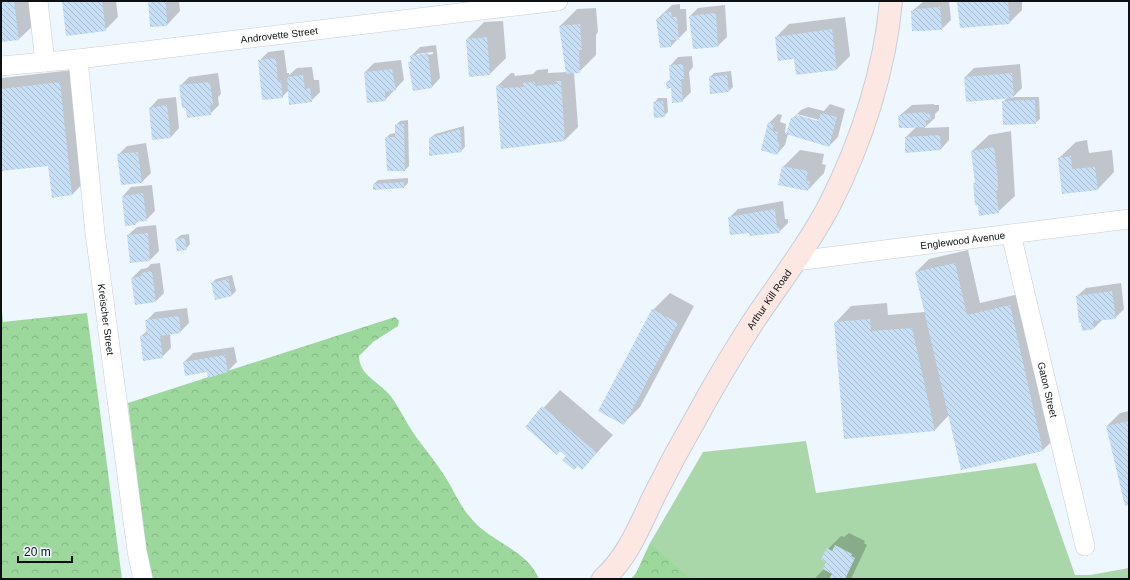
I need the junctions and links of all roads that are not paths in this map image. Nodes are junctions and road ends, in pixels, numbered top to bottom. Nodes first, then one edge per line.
1 (38, 1) edge
2 (558, 1) edge
3 (892, 1) edge
4 (78, 59) junction
5 (45, 62) junction
6 (1, 66) edge
7 (1129, 219) edge
8 (1010, 234) junction
9 (796, 261) junction
10 (1085, 546) dead end
11 (144, 579) edge
12 (603, 579) edge

1 - 5 street
2 - 4 street, Androvette Street
3 - 9 street, Arthur Kill Road
4 - 5 street, Androvette Street
4 - 11 street, Kreischer Street
5 - 6 street, Androvette Street
7 - 8 street, Englewood Avenue
8 - 9 street, Englewood Avenue
8 - 10 street, Gaton Street
9 - 12 street, Arthur Kill Road

